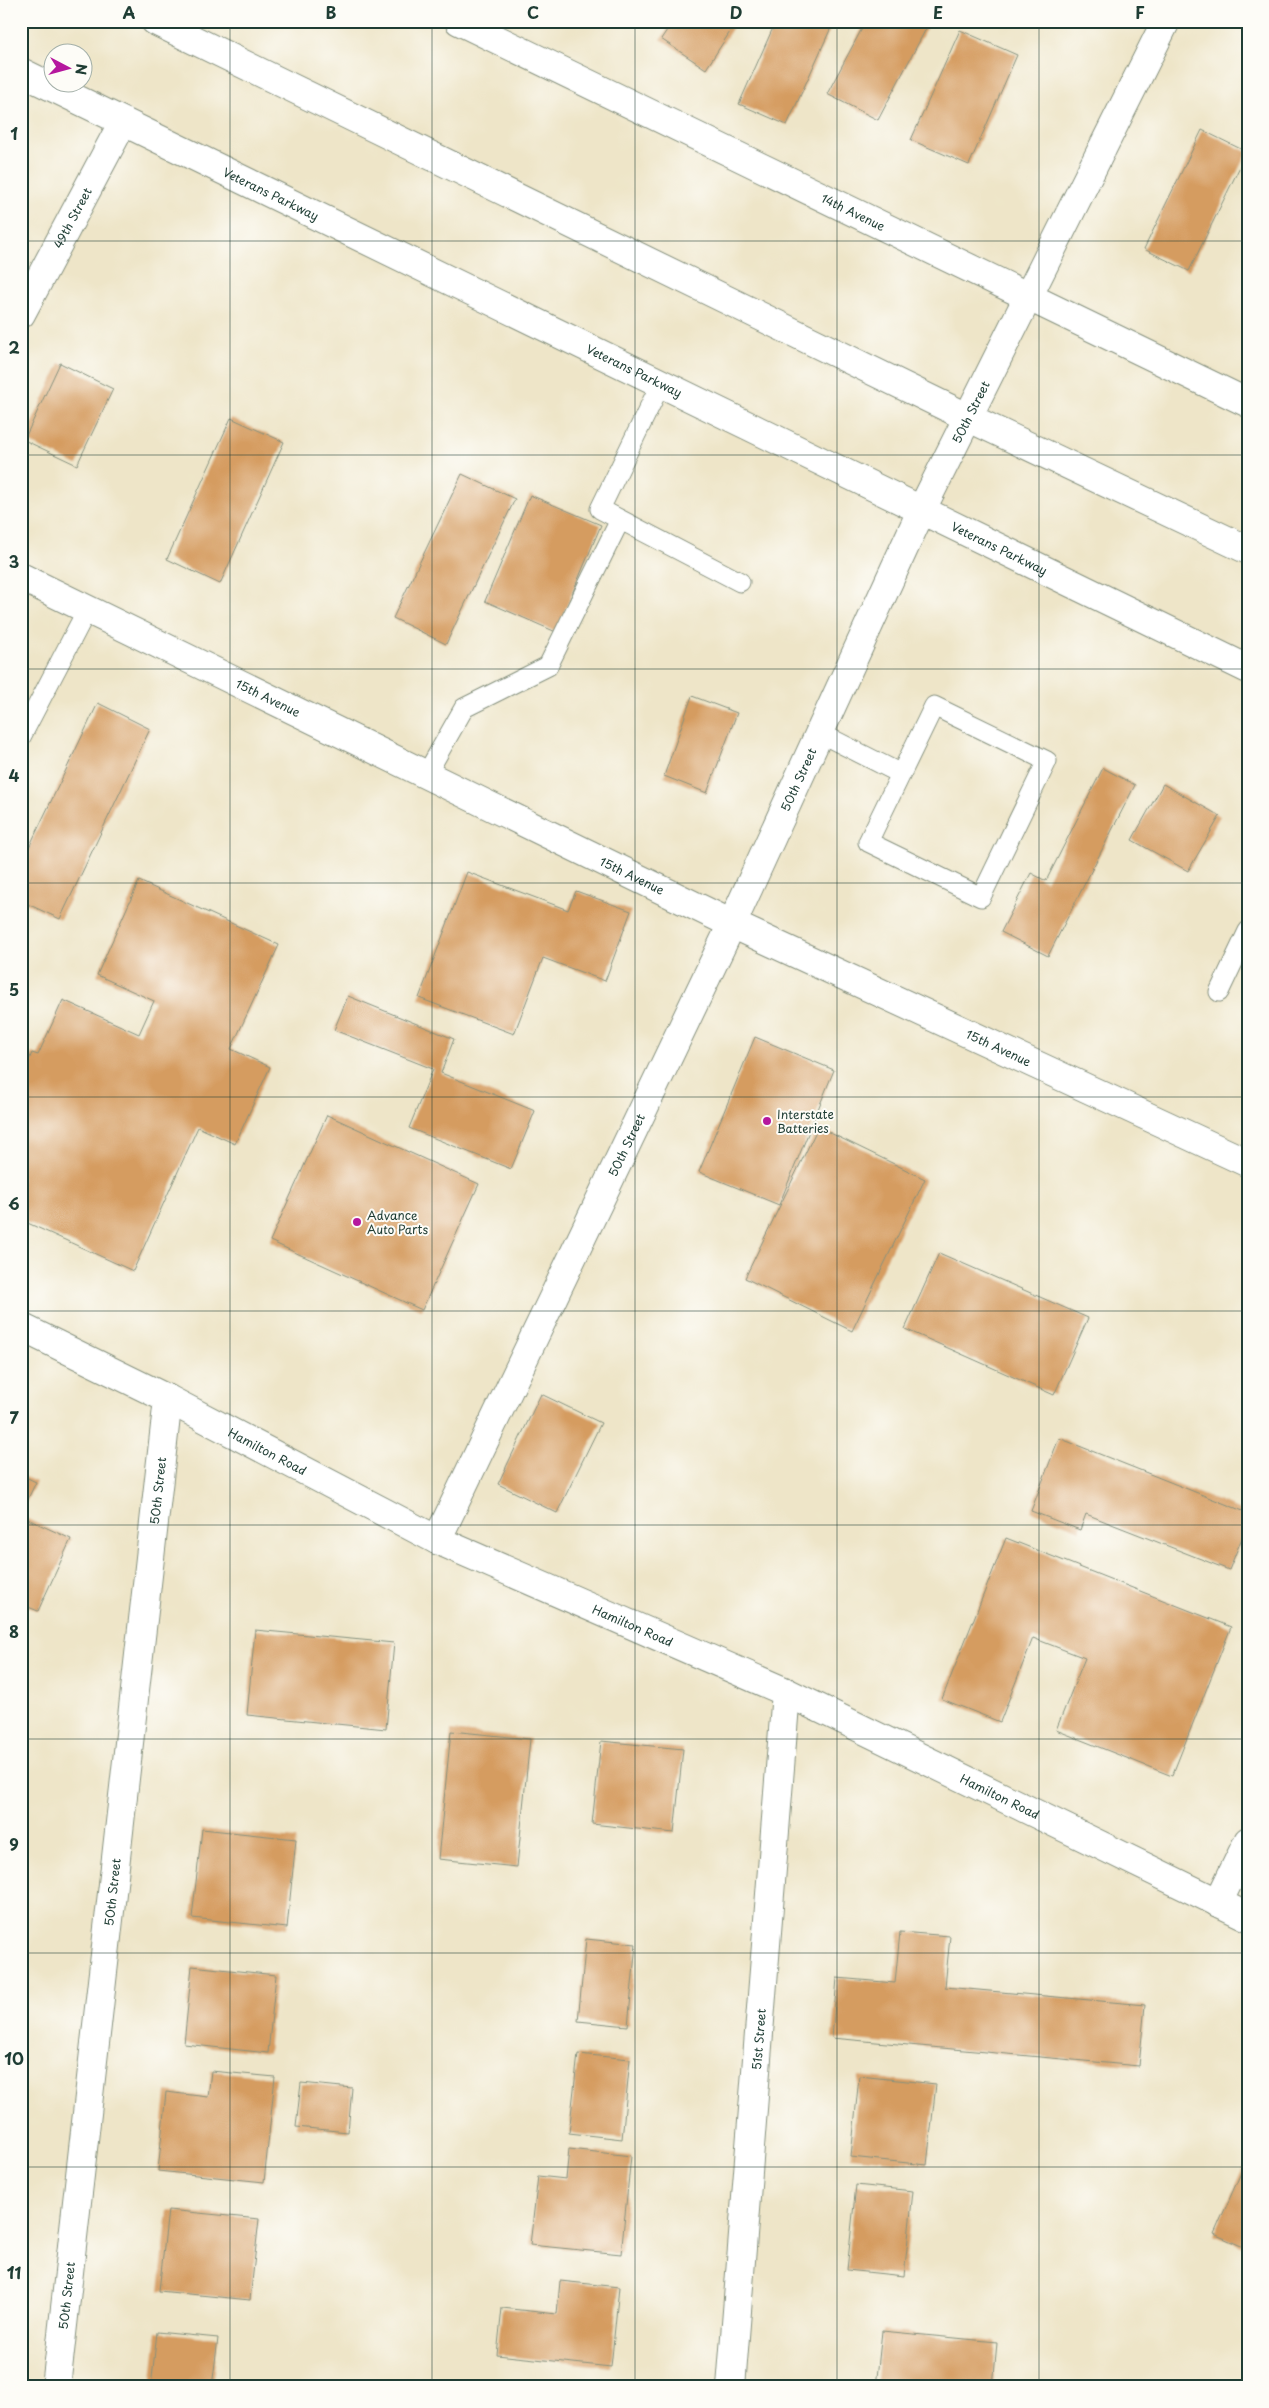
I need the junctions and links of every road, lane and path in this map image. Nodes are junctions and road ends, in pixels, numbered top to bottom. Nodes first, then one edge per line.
1 (154, 21) edge
2 (459, 21) edge
3 (1166, 21) edge
4 (21, 72) edge
5 (122, 122) junction
6 (1028, 295) junction
7 (21, 314) edge
8 (662, 383) junction
9 (1248, 402) edge
10 (967, 417) junction
11 (922, 509) junction
12 (620, 520) junction
13 (1248, 550) edge
14 (21, 578) edge
15 (740, 582) dead end
16 (87, 610) junction
17 (1248, 670) edge
18 (820, 733) junction
19 (21, 737) edge
20 (901, 774) junction
21 (426, 775) junction
22 (732, 924) junction
23 (1248, 931) edge
24 (1219, 992) dead end
25 (1248, 1162) edge
26 (21, 1327) edge
27 (168, 1399) junction
28 (437, 1540) junction
29 (786, 1692) junction
30 (1248, 1841) edge
31 (1218, 1903) junction
32 (1248, 1917) edge
33 (56, 2387) edge
34 (731, 2387) edge

1 - 10 street
2 - 6 street, 14th Avenue
3 - 6 street, 50th Street
4 - 5 street, Veterans Parkway
5 - 7 street, 49th Street
5 - 8 street, Veterans Parkway
6 - 9 street, 14th Avenue
6 - 10 street, 50th Street
8 - 11 street, Veterans Parkway
8 - 12 lane
10 - 11 street, 50th Street
10 - 13 street
11 - 17 street, Veterans Parkway
11 - 18 street, 50th Street
12 - 15 lane
12 - 21 lane
14 - 16 street, 15th Avenue
16 - 19 lane
16 - 21 street, 15th Avenue
18 - 20 lane
18 - 22 street, 50th Street
20 - 20 lane
21 - 22 street, 15th Avenue
22 - 25 street, 15th Avenue
22 - 28 street, 50th Street
23 - 24 lane
26 - 27 street, Hamilton Road
27 - 28 street, Hamilton Road
27 - 33 street, 50th Street
28 - 29 street, Hamilton Road
29 - 31 street, Hamilton Road
29 - 34 street, 51st Street
30 - 31 street
31 - 32 street, Hamilton Road

